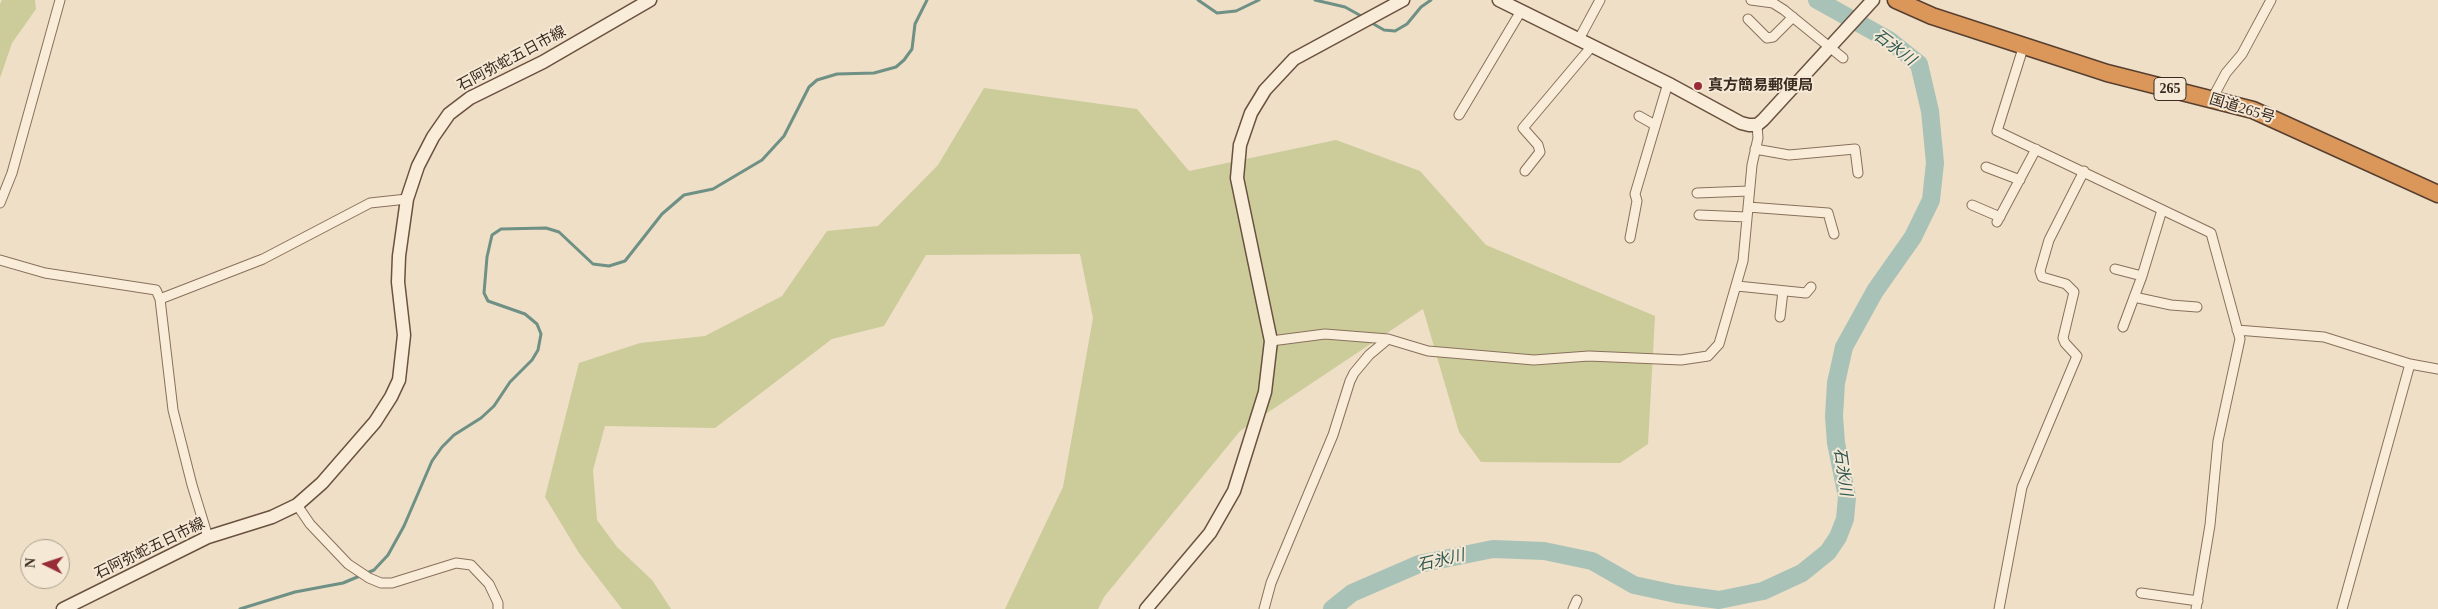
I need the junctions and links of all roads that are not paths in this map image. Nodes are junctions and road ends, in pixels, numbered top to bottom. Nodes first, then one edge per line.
1 (60, 0) edge
2 (650, 0) edge
3 (1403, 0) edge
4 (1499, 0) edge
5 (1600, 0) edge
6 (1751, 0) edge
7 (1896, 0) edge
8 (2271, 0) edge
9 (1872, 1) edge
10 (1521, 11) junction
11 (1793, 17) junction
12 (1748, 19) dead end
13 (1579, 39) junction
14 (1830, 45) junction
15 (2024, 45) junction
16 (1592, 46) junction
17 (1843, 58) dead end
18 (1668, 83) junction
19 (2212, 99) junction
20 (1459, 115) dead end
21 (1639, 116) dead end
22 (1655, 125) junction
23 (1757, 125) junction
24 (1755, 149) junction
25 (2036, 149) junction
26 (1986, 167) dead end
27 (1525, 171) dead end
28 (2084, 172) junction
29 (1858, 173) dead end
30 (2020, 180) junction
31 (1749, 191) junction
32 (1697, 192) dead end
33 (2438, 194) edge
34 (407, 199) junction
35 (0, 203) edge
36 (1972, 205) dead end
37 (2162, 210) junction
38 (1747, 212) junction
39 (1700, 215) dead end
40 (1834, 234) dead end
41 (1630, 238) dead end
42 (0, 260) edge
43 (2115, 269) dead end
44 (2142, 276) junction
45 (1736, 286) junction
46 (1811, 287) dead end
47 (1783, 291) junction
48 (2134, 297) junction
49 (160, 299) junction
50 (2196, 307) dead end
51 (1780, 318) dead end
52 (2123, 327) dead end
53 (2237, 330) junction
54 (1388, 339) junction
55 (1271, 341) junction
56 (2410, 364) junction
57 (2438, 369) edge
58 (297, 505) junction
59 (208, 537) junction
60 (2142, 593) dead end
61 (2196, 605) edge
62 (63, 609) edge
63 (498, 609) edge
64 (1146, 609) edge
65 (1264, 609) edge
66 (1999, 609) edge
67 (2342, 609) edge

1 - 35 street
2 - 34 main road, 石阿弥蛇五日市線
3 - 55 main road
4 - 10 main road
5 - 13 street
6 - 11 street
7 - 15 highway, 国道265号 / 265
8 - 19 street
9 - 14 main road
10 - 13 main road
10 - 20 street
11 - 12 street
11 - 14 street
13 - 16 main road
14 - 17 street
14 - 23 main road
15 - 19 highway, 国道265号 / 265
15 - 25 street
16 - 18 main road
16 - 27 street
18 - 22 street
18 - 23 main road
19 - 33 highway, 国道265号 / 265
21 - 22 street
22 - 41 street
23 - 24 street
24 - 29 street
24 - 31 street
25 - 28 street
25 - 30 street
26 - 30 street
28 - 37 street
28 - 66 street
30 - 36 street
31 - 32 street
31 - 38 street
34 - 49 street
34 - 58 main road, 石阿弥蛇五日市線
37 - 44 street
37 - 53 street
38 - 39 street
38 - 40 street
38 - 45 street
42 - 49 street
43 - 44 street
44 - 48 street
45 - 47 street
45 - 54 street
46 - 47 street
47 - 51 street
48 - 50 street
48 - 52 street
49 - 59 street
53 - 56 street
53 - 61 street
54 - 55 street
54 - 65 street
55 - 64 main road
56 - 57 street
56 - 67 street
58 - 59 main road, 石阿弥蛇五日市線
58 - 63 street
59 - 62 main road, 石阿弥蛇五日市線
60 - 61 street

